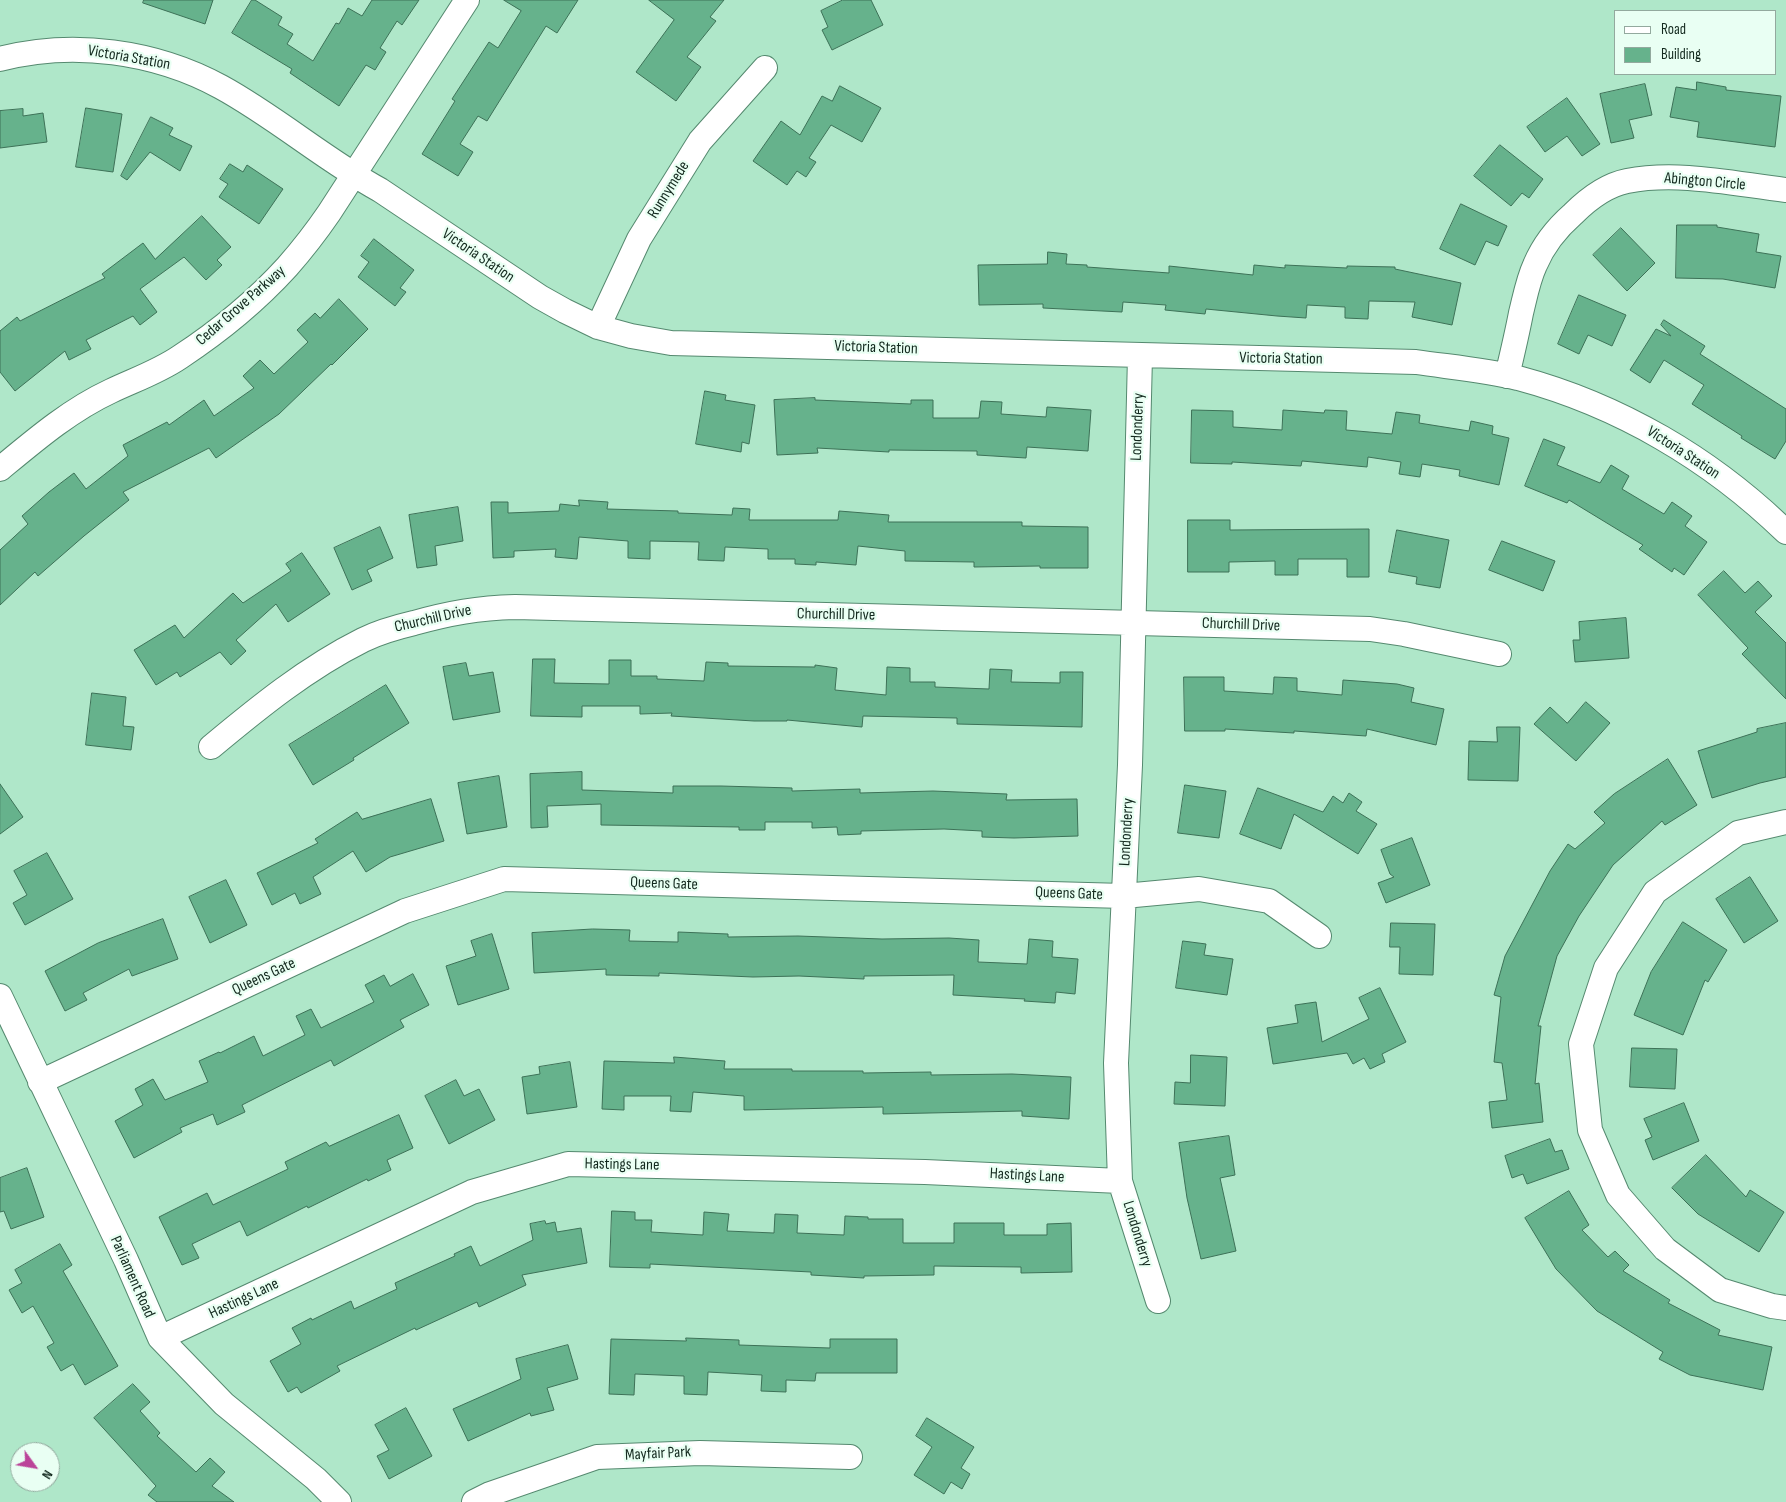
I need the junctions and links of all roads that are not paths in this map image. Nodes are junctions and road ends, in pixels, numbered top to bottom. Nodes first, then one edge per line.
1 (467, 0) edge
2 (0, 59) edge
3 (764, 68) dead end
4 (354, 175) junction
5 (1786, 190) edge
6 (598, 327) junction
7 (1140, 356) junction
8 (1507, 376) junction
9 (0, 470) edge
10 (1786, 531) edge
11 (1133, 622) junction
12 (1499, 654) dead end
13 (211, 747) dead end
14 (1786, 822) edge
15 (1124, 896) junction
16 (1319, 936) dead end
17 (0, 996) edge
18 (40, 1082) junction
19 (1120, 1181) junction
20 (1158, 1301) dead end
21 (1786, 1308) edge
22 (160, 1338) junction
23 (850, 1456) dead end
24 (339, 1502) edge
25 (474, 1502) edge

1 - 4 street, Cedar Grove Parkway
2 - 4 street, Victoria Station
3 - 6 street, Runnymede
4 - 6 street, Victoria Station
4 - 9 street, Cedar Grove Parkway
5 - 8 street, Abington Circle
6 - 7 street, Victoria Station
7 - 8 street, Victoria Station
7 - 11 street, Londonderry
8 - 10 street, Victoria Station
11 - 12 street, Churchill Drive
11 - 13 street, Churchill Drive
11 - 15 street, Londonderry
14 - 21 street
15 - 16 street, Queens Gate
15 - 18 street, Queens Gate
15 - 19 street, Londonderry
17 - 18 street, Parliament Road
18 - 22 street, Parliament Road
19 - 20 street, Londonderry
19 - 22 street, Hastings Lane
22 - 24 street, Parliament Road
23 - 25 street, Mayfair Park

